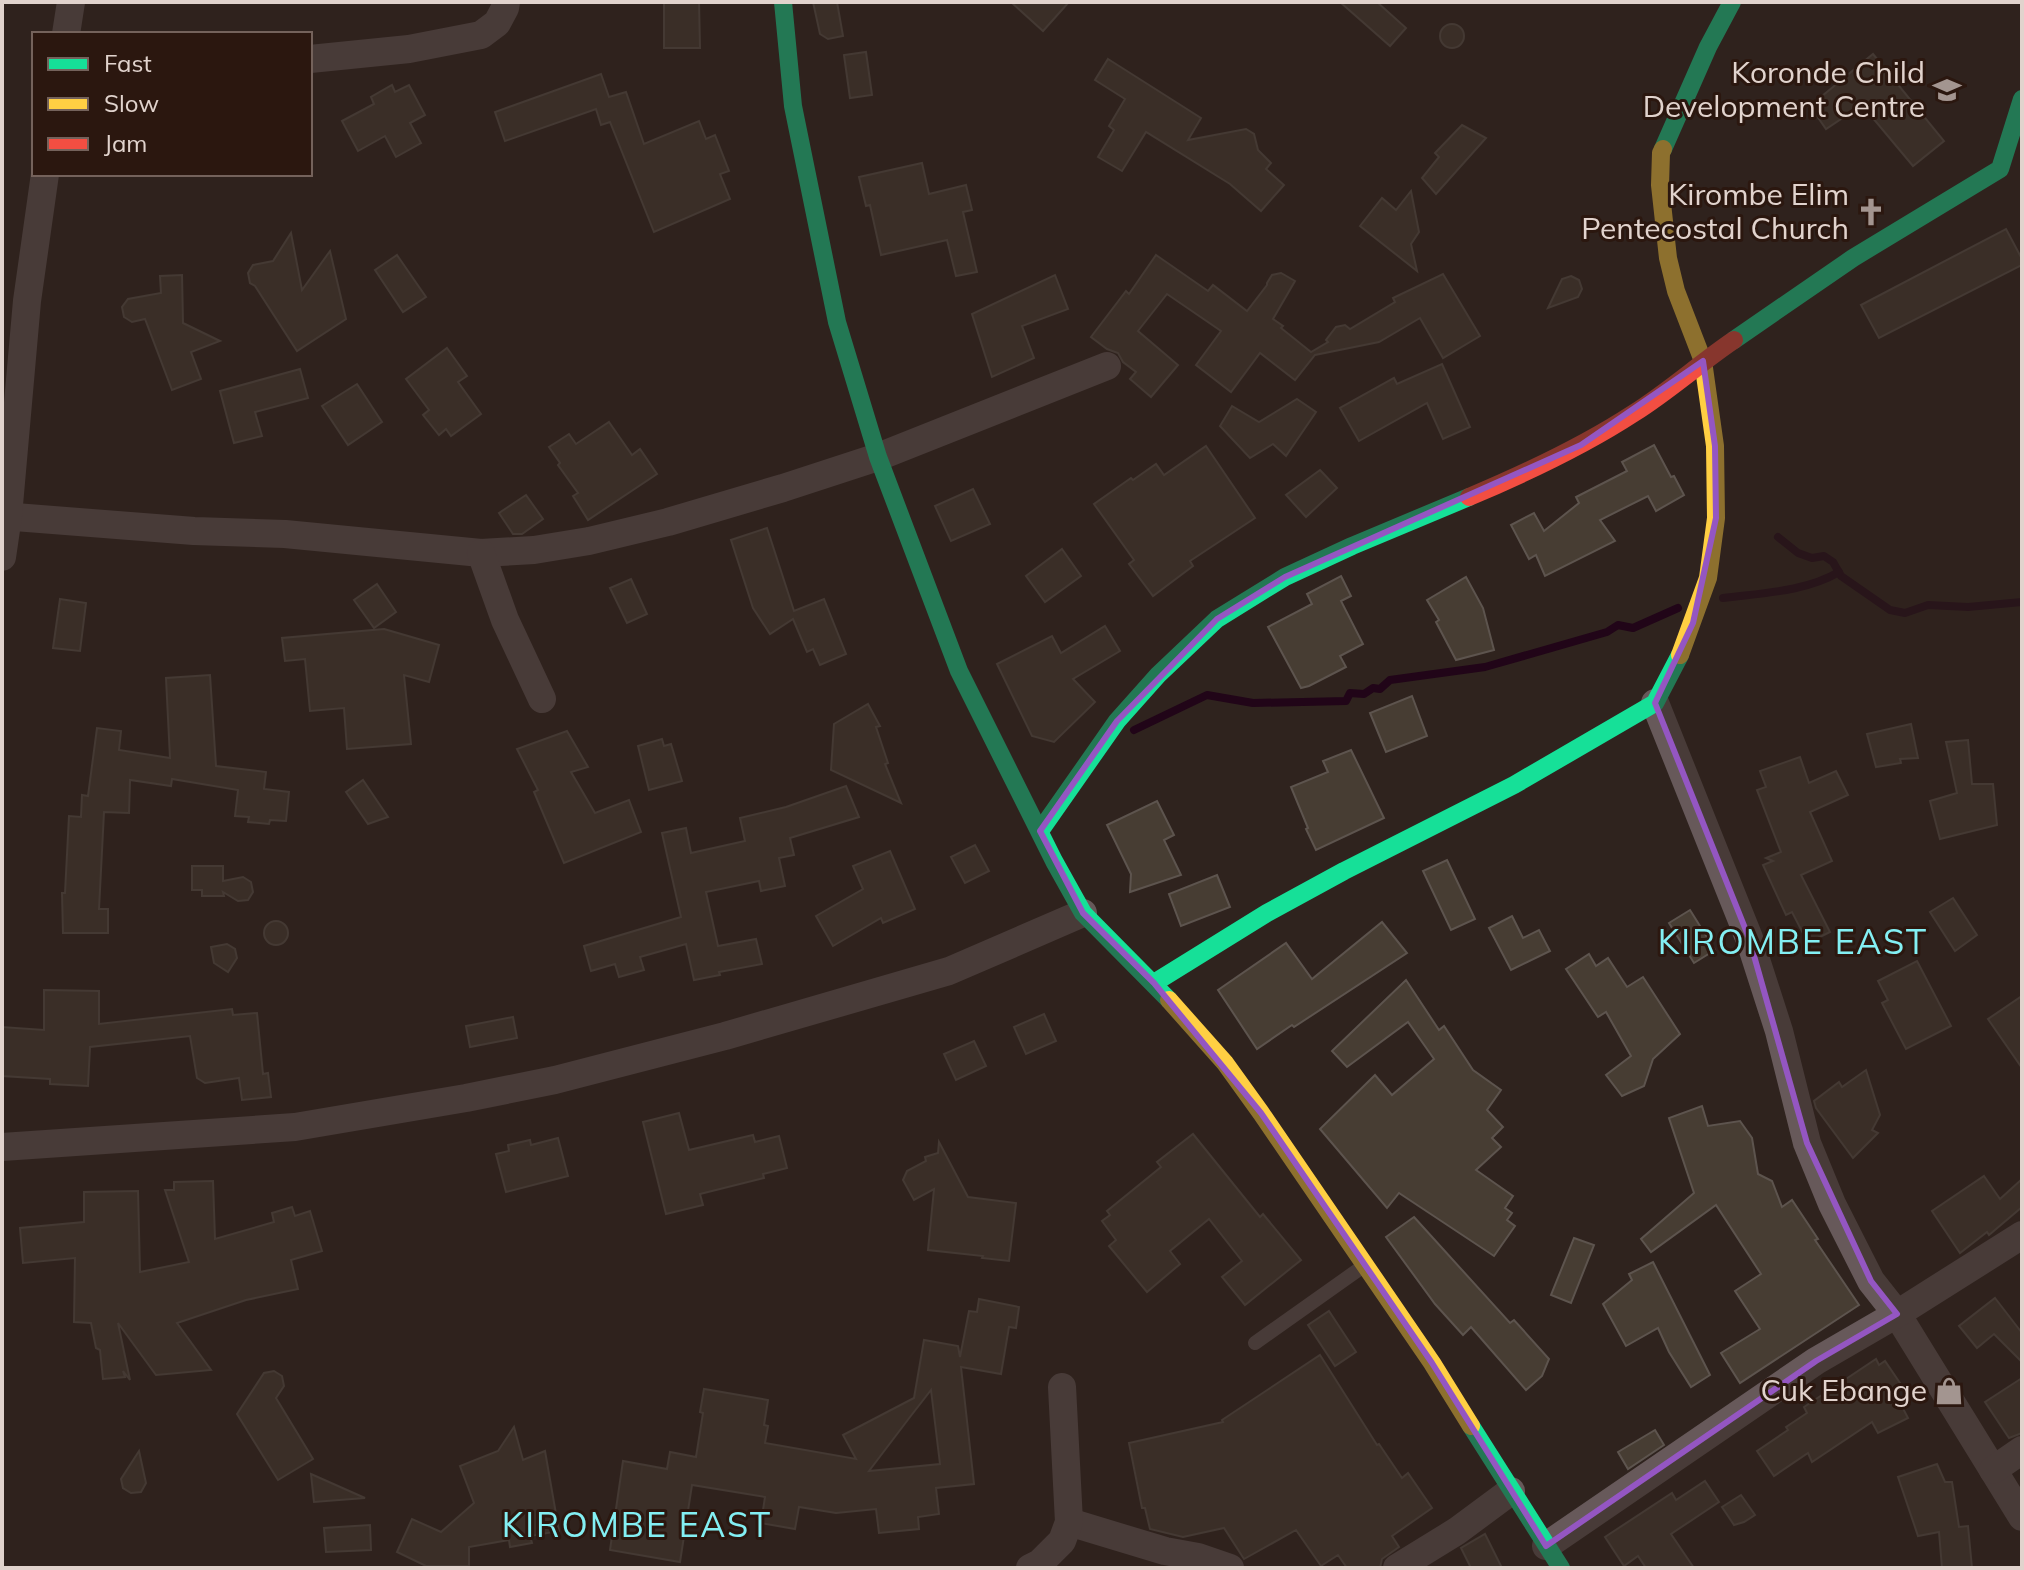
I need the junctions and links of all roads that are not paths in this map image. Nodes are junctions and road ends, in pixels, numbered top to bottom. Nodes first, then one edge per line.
1 (71, 2) edge
2 (506, 2) edge
3 (783, 2) edge
4 (1732, 2) edge
5 (66, 32) edge
6 (312, 59) edge
7 (2022, 99) edge
8 (2011, 171) edge
9 (45, 176) edge
10 (1703, 361) junction
11 (1107, 366) dead end
12 (878, 457) junction
13 (5, 516) edge
14 (481, 553) junction
15 (2, 557) edge
16 (542, 699) dead end
17 (1655, 703) junction
18 (1040, 831) junction
19 (1083, 913) junction
20 (1154, 983) junction
21 (2, 1147) edge
22 (2022, 1235) edge
23 (1366, 1265) junction
24 (1897, 1314) junction
25 (1255, 1343) dead end
26 (1062, 1387) dead end
27 (2022, 1450) edge
28 (1993, 1470) junction
29 (1511, 1491) junction
30 (2022, 1517) edge
31 (1069, 1522) junction
32 (1554, 1557) edge
33 (1030, 1568) edge
34 (1230, 1568) edge
35 (1397, 1568) edge

1 - 5 street
2 - 6 street
3 - 12 street
4 - 10 street
7 - 8 street
8 - 10 street
9 - 13 street
10 - 17 street
10 - 18 street
11 - 12 street
12 - 14 street
12 - 18 street
13 - 14 street
13 - 15 street
14 - 16 street
17 - 20 street
17 - 24 street
18 - 19 street
19 - 20 street
19 - 21 street
20 - 23 street
22 - 24 street
23 - 25 lane
23 - 29 street
24 - 28 street
24 - 32 street
26 - 31 street
27 - 28 street
28 - 30 street
29 - 32 street
29 - 35 street
31 - 33 street
31 - 34 street

